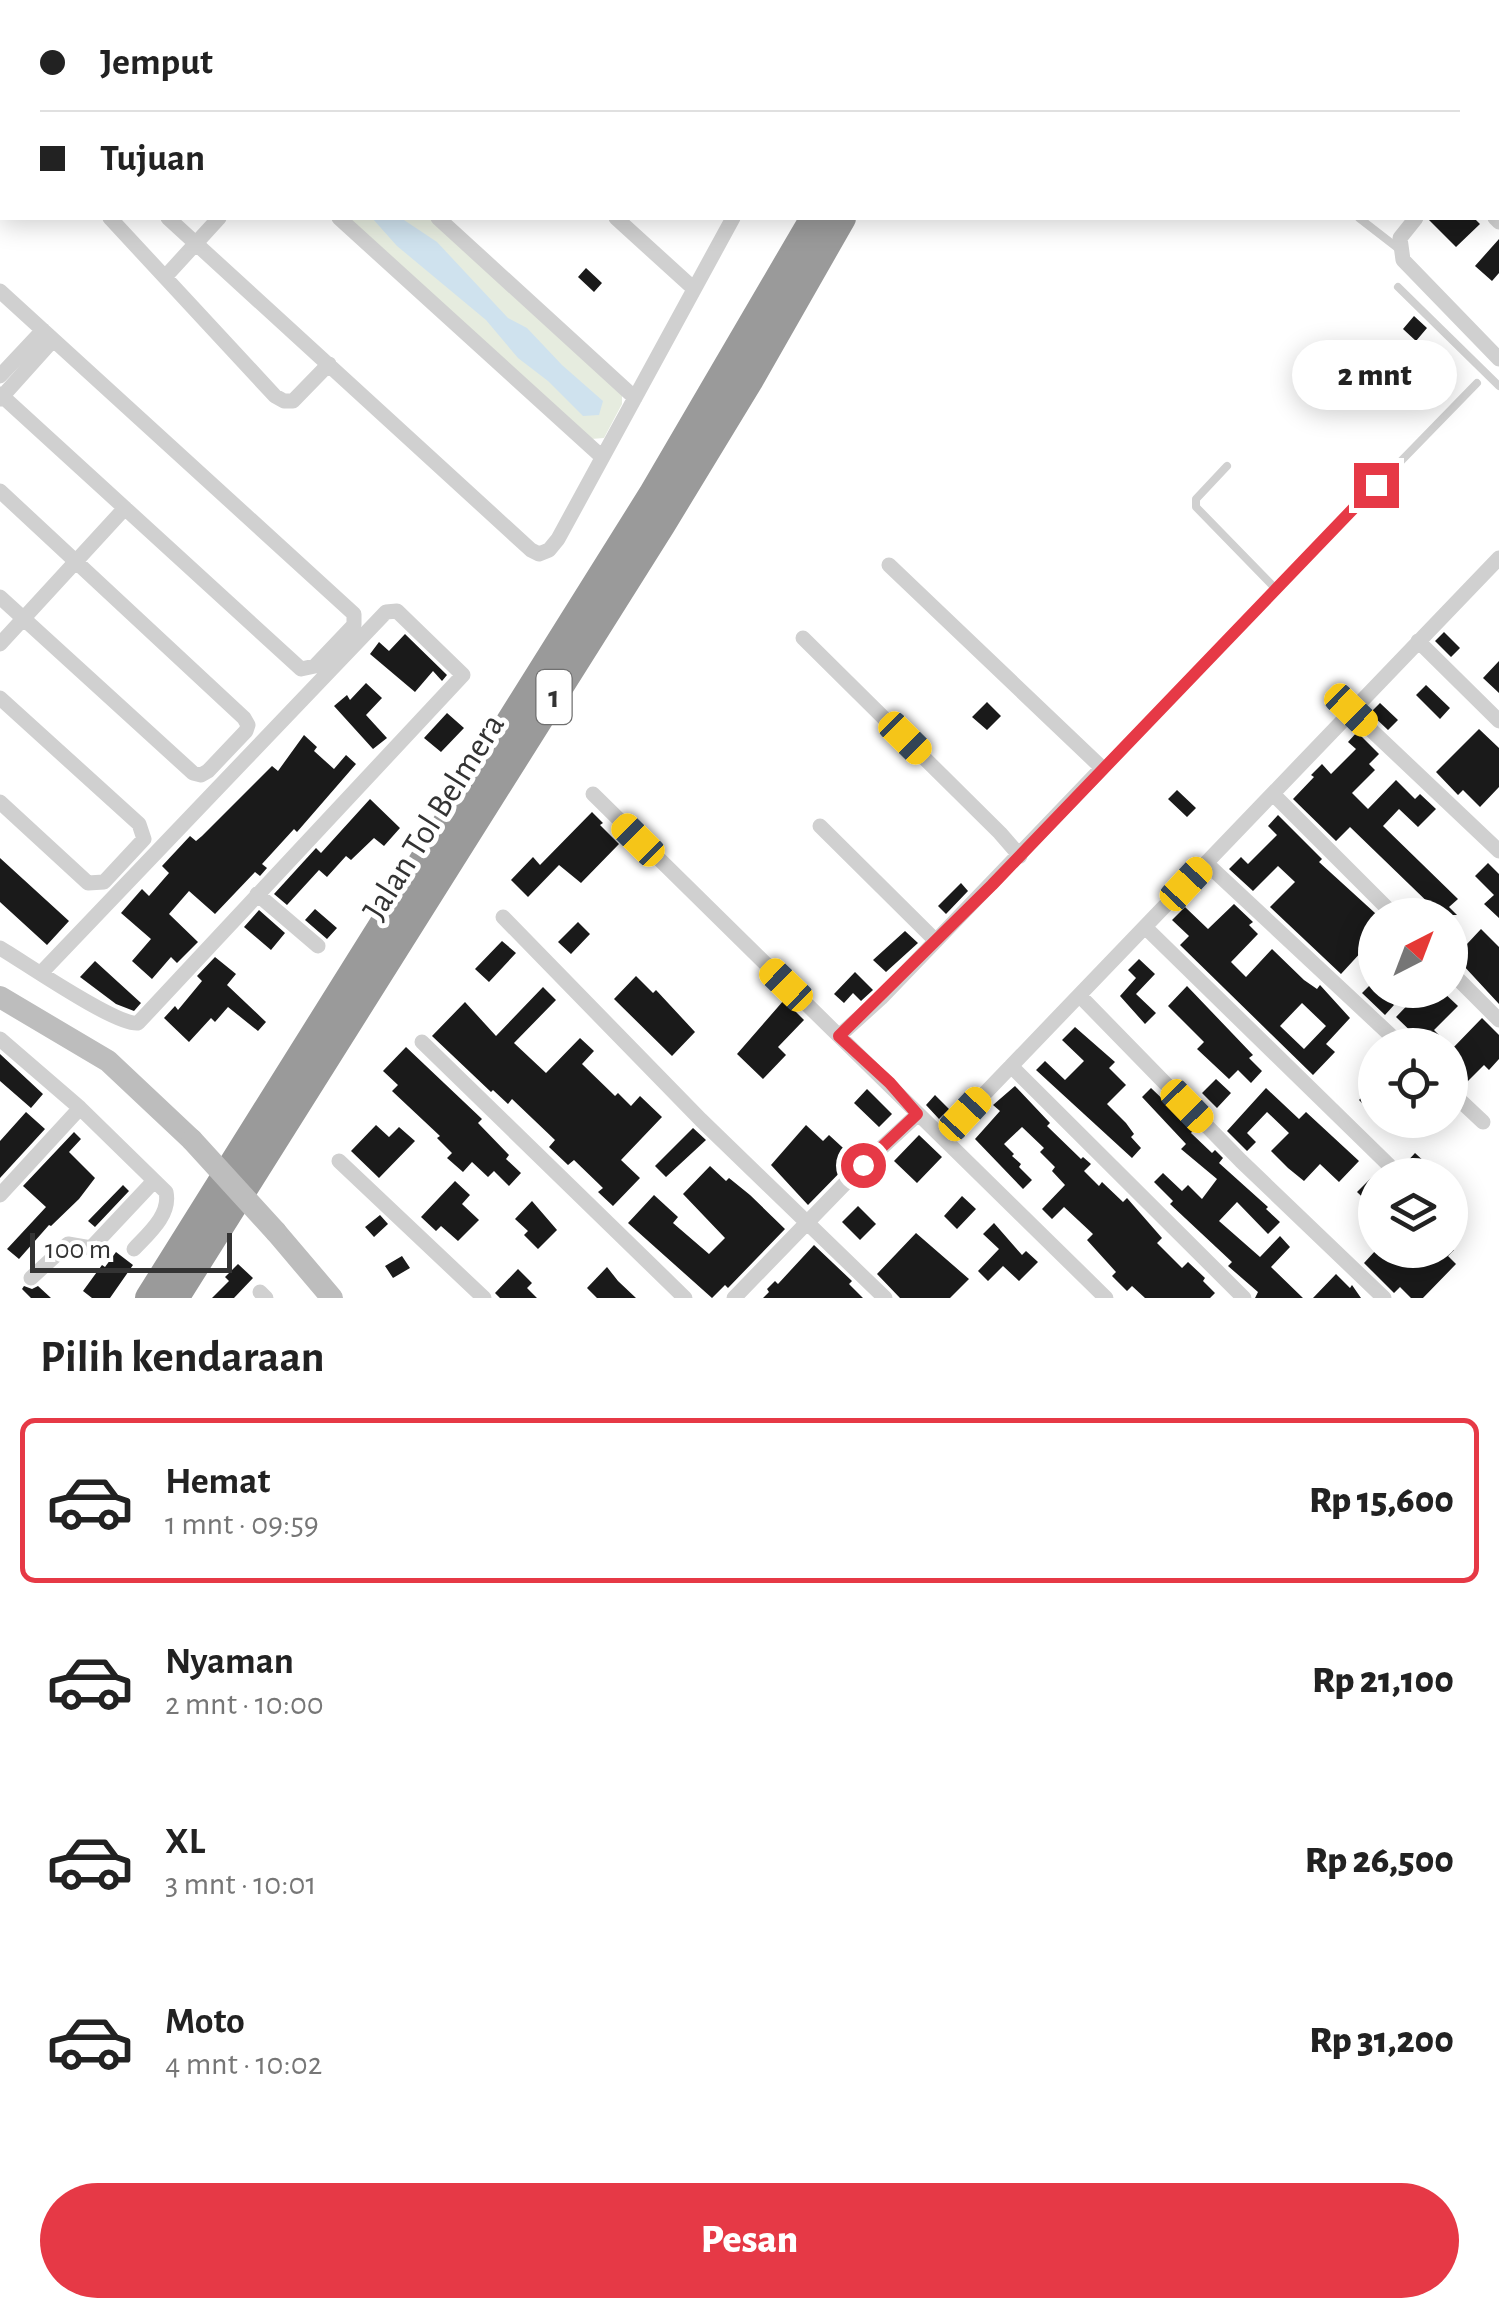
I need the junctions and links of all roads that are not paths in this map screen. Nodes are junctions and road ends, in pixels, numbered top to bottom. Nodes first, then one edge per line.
1 (112, 220) edge
2 (170, 220) edge
3 (217, 220) edge
4 (341, 220) edge
5 (440, 220) edge
6 (618, 220) edge
7 (731, 220) edge
8 (813, 220) edge
9 (841, 220) edge
10 (1362, 220) edge
11 (1414, 220) edge
12 (196, 243) junction
13 (1400, 250) junction
14 (166, 276) junction
15 (693, 288) junction
16 (1398, 288) dead end
17 (0, 291) edge
18 (48, 335) junction
19 (1499, 359) edge
20 (328, 364) junction
21 (0, 376) edge
22 (1477, 382) dead end
23 (1499, 386) edge
24 (1, 396) edge
25 (635, 398) junction
26 (602, 457) junction
27 (1228, 466) dead end
28 (0, 490) edge
29 (125, 508) junction
30 (1499, 558) edge
31 (76, 562) junction
32 (889, 565) dead end
33 (1493, 577) edge
34 (1275, 588) junction
35 (0, 596) edge
36 (24, 618) junction
37 (803, 638) dead end
38 (1418, 641) junction
39 (0, 644) edge
40 (0, 698) edge
41 (1351, 710) junction
42 (1499, 720) edge
43 (1102, 768) junction
44 (592, 794) dead end
45 (1274, 794) junction
46 (0, 802) edge
47 (820, 826) dead end
48 (1499, 851) edge
49 (1020, 856) junction
50 (1206, 863) junction
51 (257, 894) junction
52 (1377, 898) edge
53 (503, 917) dead end
54 (1146, 928) junction
55 (936, 942) junction
56 (318, 946) dead end
57 (0, 948) edge
58 (41, 973) junction
59 (1468, 989) edge
60 (1080, 996) junction
61 (0, 997) edge
62 (1499, 1020) edge
63 (1382, 1028) edge
64 (839, 1036) junction
65 (0, 1039) edge
66 (422, 1042) dead end
67 (1010, 1066) junction
68 (80, 1108) junction
69 (1468, 1108) edge
70 (917, 1114) junction
71 (1482, 1122) dead end
72 (942, 1137) junction
73 (1382, 1158) edge
74 (339, 1161) dead end
75 (154, 1181) junction
76 (0, 1195) edge
77 (808, 1222) junction
78 (134, 1250) dead end
79 (32, 1278) dead end
80 (149, 1298) edge
81 (175, 1298) edge
82 (332, 1298) edge
83 (484, 1298) edge
84 (686, 1298) edge
85 (734, 1298) edge
86 (886, 1298) edge
87 (1106, 1298) edge
88 (1244, 1298) edge
89 (1384, 1298) edge

1 - 14 street
2 - 12 street
3 - 12 street
4 - 26 street
5 - 25 street
6 - 15 street
7 - 15 street
8 - 80 highway, Jalan Tol Belmera / 1
9 - 81 highway, Jalan Tol Belmera / 1
10 - 13 lane
11 - 13 street
12 - 14 street
12 - 20 street
13 - 19 street
14 - 20 street
15 - 25 street
16 - 23 lane
17 - 18 street
18 - 21 street
18 - 24 street
18 - 29 street
20 - 26 street
22 - 34 lane
24 - 29 street
25 - 26 street
27 - 34 lane
28 - 31 street
29 - 31 street
30 - 33 street
31 - 36 street
31 - 36 street
32 - 43 street
33 - 38 street
34 - 43 lane
35 - 36 street
36 - 39 street
37 - 49 street
38 - 41 street
38 - 42 street
40 - 46 street
41 - 45 street
41 - 48 street
43 - 49 street
44 - 64 street
45 - 50 street
45 - 52 street
47 - 55 street
49 - 55 street
50 - 54 street
50 - 63 street
51 - 56 street
51 - 58 street
51 - 58 street
53 - 77 street
54 - 60 street
54 - 73 street
55 - 64 street
57 - 58 street
59 - 62 street
60 - 67 street
60 - 89 street
61 - 82 main road, bridge
64 - 70 street
65 - 68 street
66 - 84 street
67 - 72 street
67 - 88 street
68 - 75 street
68 - 76 street
69 - 71 street
70 - 72 street
70 - 77 street
72 - 87 street
74 - 83 street
75 - 78 street
75 - 79 street
77 - 85 street
77 - 86 street

